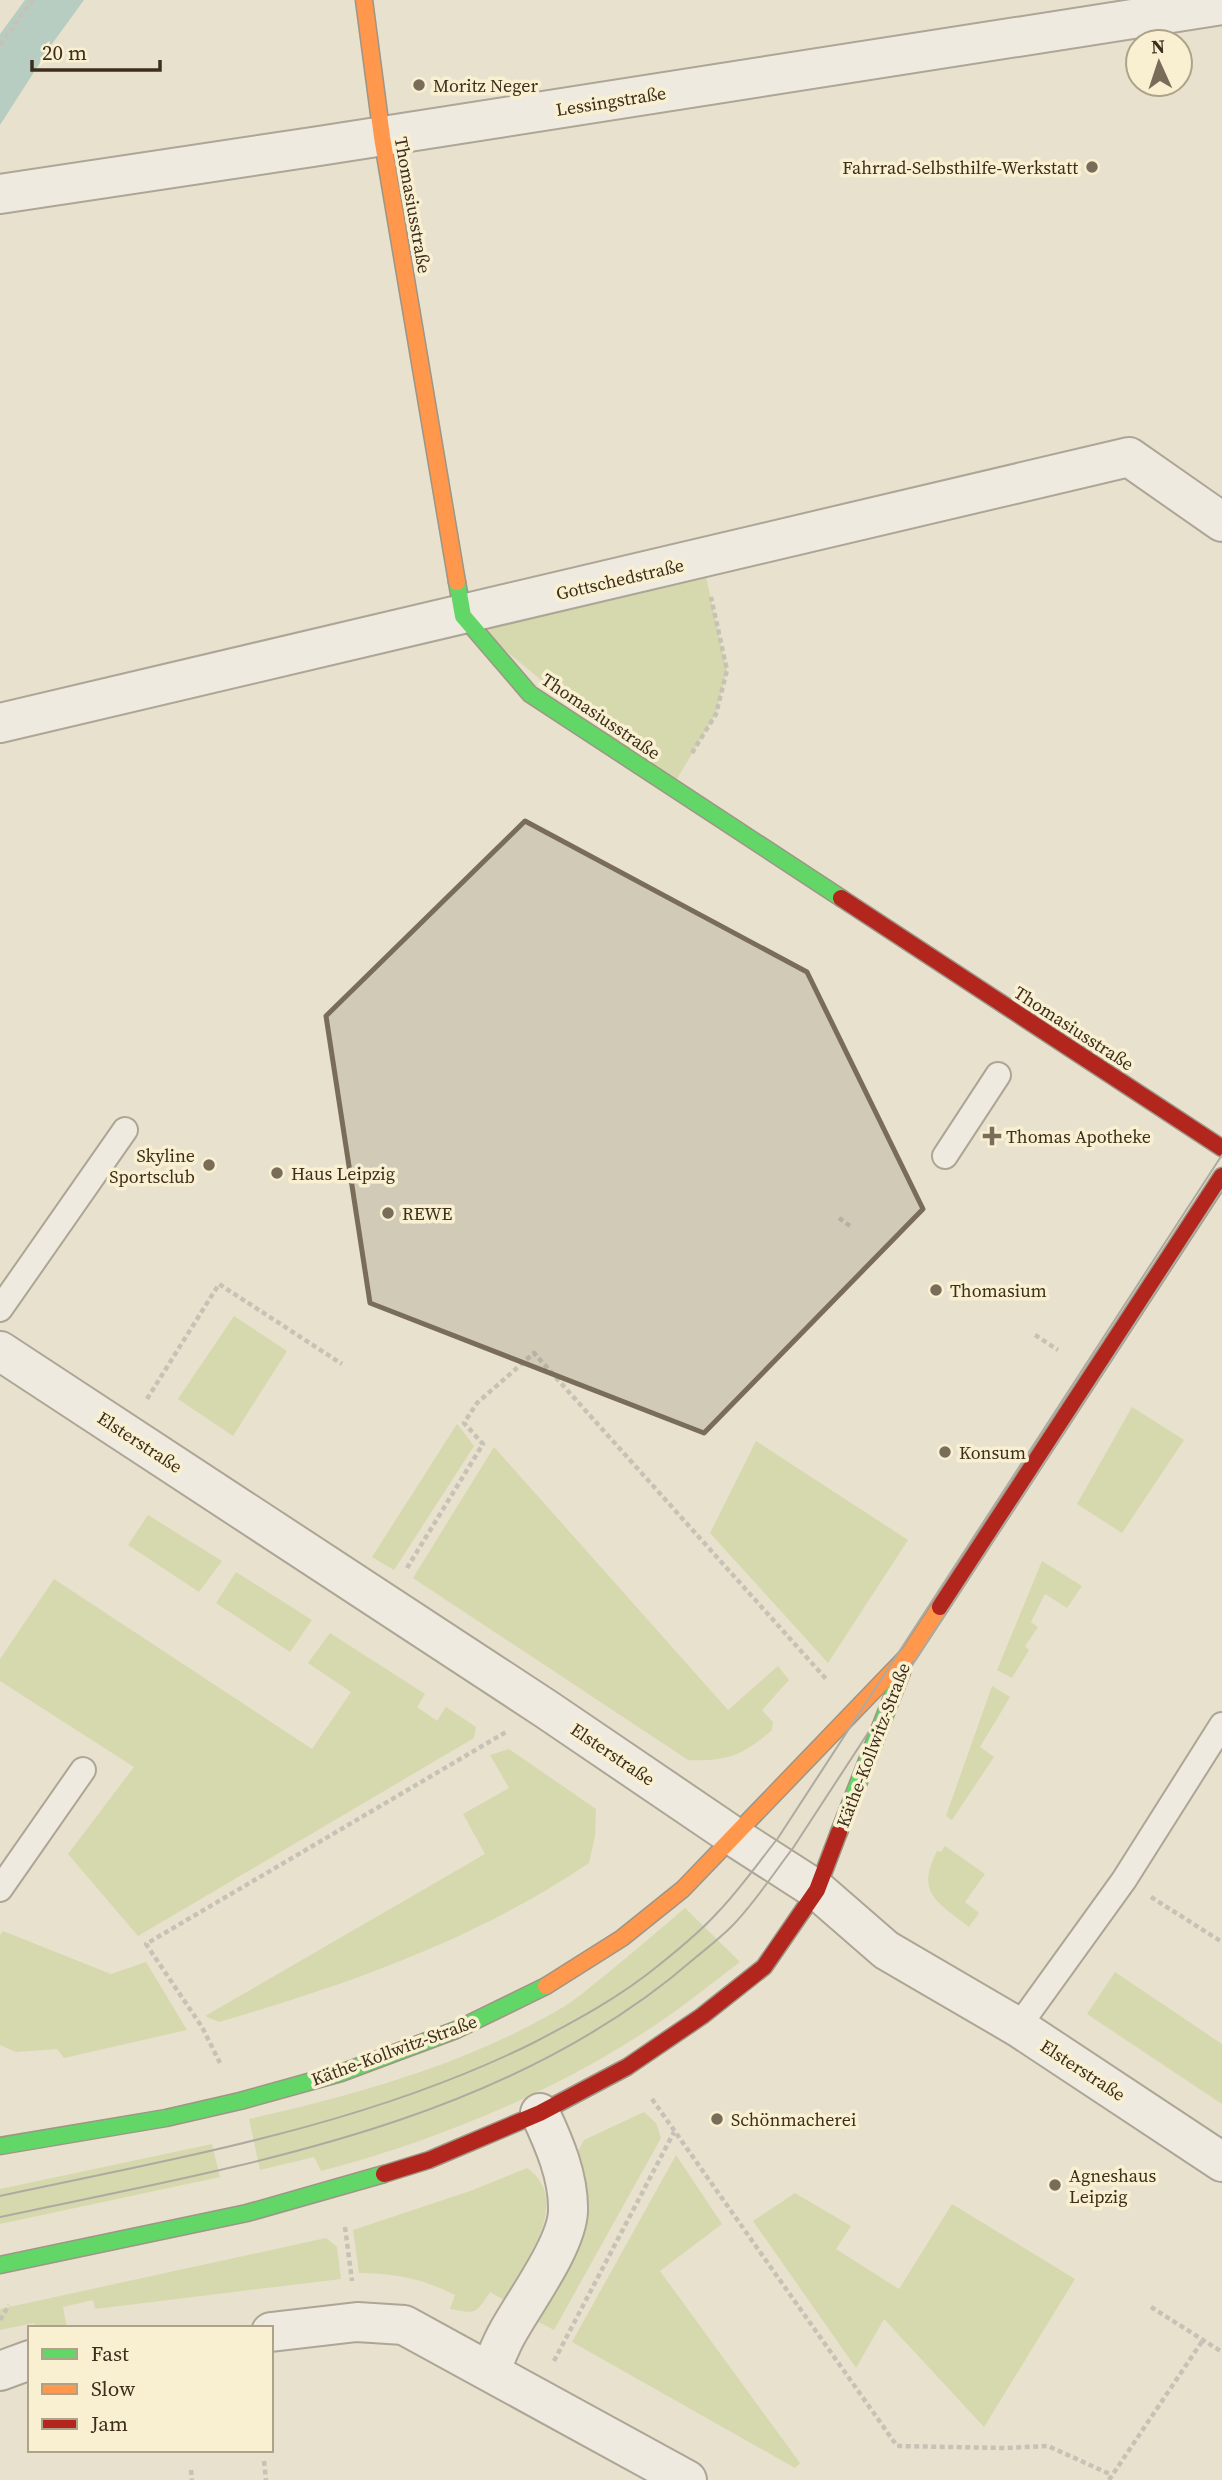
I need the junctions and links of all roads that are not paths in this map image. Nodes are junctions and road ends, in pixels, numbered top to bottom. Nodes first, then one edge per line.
1 (364, 0) edge
2 (1222, 5) edge
3 (382, 136) junction
4 (0, 194) edge
5 (1222, 523) edge
6 (463, 616) junction
7 (0, 723) edge
8 (998, 1075) dead end
9 (125, 1130) dead end
10 (1222, 1147) edge
11 (945, 1156) dead end
12 (1222, 1176) edge
13 (0, 1310) edge
14 (0, 1351) edge
15 (909, 1654) junction
16 (1222, 1725) edge
17 (83, 1770) dead end
18 (733, 1836) junction
19 (0, 1889) edge
20 (817, 1890) junction
21 (1018, 2027) junction
22 (540, 2113) junction
23 (0, 2146) edge
24 (1222, 2162) edge
25 (0, 2265) edge
26 (273, 2332) edge
27 (28, 2361) edge
28 (0, 2371) edge
29 (490, 2371) junction
30 (687, 2480) edge

1 - 3 street, Thomasiusstraße
2 - 3 street, Lessingstraße
3 - 4 street, Lessingstraße
3 - 6 street, Thomasiusstraße
5 - 6 street, Gottschedstraße
6 - 7 street, Gottschedstraße
6 - 10 street, Thomasiusstraße
8 - 11 lane
9 - 13 lane
12 - 15 street, Käthe-Kollwitz-Straße
14 - 18 street, Elsterstraße
15 - 18 street, Käthe-Kollwitz-Straße
15 - 20 street, Käthe-Kollwitz-Straße
16 - 21 lane
17 - 19 lane
18 - 20 street, Elsterstraße
18 - 23 street, Käthe-Kollwitz-Straße
20 - 21 street, Elsterstraße
20 - 22 street, Käthe-Kollwitz-Straße
21 - 24 street, Elsterstraße
22 - 25 street, Käthe-Kollwitz-Straße
22 - 29 street
26 - 29 street
27 - 28 street
29 - 30 street

